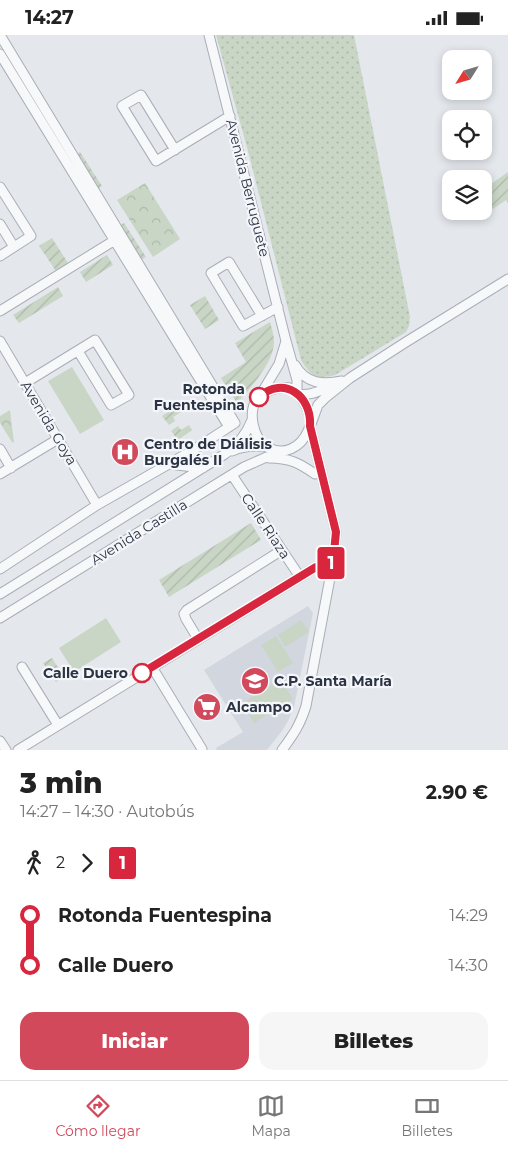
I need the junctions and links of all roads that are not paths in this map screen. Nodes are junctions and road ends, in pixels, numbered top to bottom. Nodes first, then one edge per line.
1 (0, 35) edge
2 (209, 35) edge
3 (3, 53) edge
4 (230, 116) junction
5 (175, 150) junction
6 (0, 187) edge
7 (0, 224) edge
8 (115, 235) junction
9 (14, 247) junction
10 (0, 256) edge
11 (508, 279) edge
12 (278, 307) junction
13 (0, 311) edge
14 (262, 316) junction
15 (0, 341) edge
16 (286, 341) junction
17 (78, 351) junction
18 (291, 357) junction
19 (346, 379) junction
20 (25, 383) junction
21 (298, 393) junction
22 (259, 397) junction
23 (252, 420) junction
24 (310, 425) junction
25 (58, 439) junction
26 (268, 447) junction
27 (0, 449) edge
28 (284, 451) junction
29 (225, 454) junction
30 (264, 459) junction
31 (168, 464) junction
32 (11, 468) junction
33 (204, 468) junction
34 (0, 474) edge
35 (315, 474) junction
36 (232, 475) junction
37 (324, 487) junction
38 (97, 505) junction
39 (282, 550) junction
40 (333, 562) junction
41 (0, 569) edge
42 (300, 577) junction
43 (0, 594) edge
44 (0, 618) edge
45 (198, 639) junction
46 (22, 667) dead end
47 (152, 667) junction
48 (58, 725) junction
49 (0, 741) edge
50 (202, 749) edge
51 (6, 750) edge
52 (18, 750) edge
53 (282, 750) edge

1 - 3 street
2 - 4 street, Avenida Berruguete
3 - 8 street
4 - 5 street
4 - 12 street, Avenida Berruguete
5 - 5 street
6 - 9 street
7 - 9 street
8 - 13 street
8 - 31 street
9 - 10 street
11 - 19 street
12 - 14 street
12 - 16 street, Avenida Berruguete
14 - 14 street
15 - 20 street, Avenida Goya
16 - 18 street, Avenida Berruguete
16 - 22 street, Avenida Berruguete
17 - 17 street
17 - 20 street
18 - 19 street
18 - 21 street, Avenida Berruguete
19 - 21 street
19 - 24 street
20 - 25 street, Avenida Goya
21 - 22 street
21 - 24 street
22 - 23 street
23 - 26 street
23 - 29 street, Avenida Castilla
24 - 28 street
24 - 37 street
25 - 32 street
25 - 38 street, Avenida Goya
26 - 28 street
26 - 29 street, Avenida Castilla
27 - 32 street
28 - 30 street, Avenida Castilla
28 - 35 street
29 - 33 street, Avenida Castilla
30 - 35 street
30 - 36 street, Avenida Castilla
31 - 33 street
31 - 38 street
32 - 34 street
33 - 43 street, Avenida Castilla
35 - 37 street
36 - 39 street, Calle Riaza
36 - 44 street, Avenida Castilla
37 - 40 street
38 - 41 street
39 - 42 street, Calle Riaza
39 - 45 street
40 - 42 street
40 - 53 street
42 - 45 street
45 - 47 street
46 - 48 street
47 - 48 street
47 - 50 street
48 - 52 street
49 - 51 street

